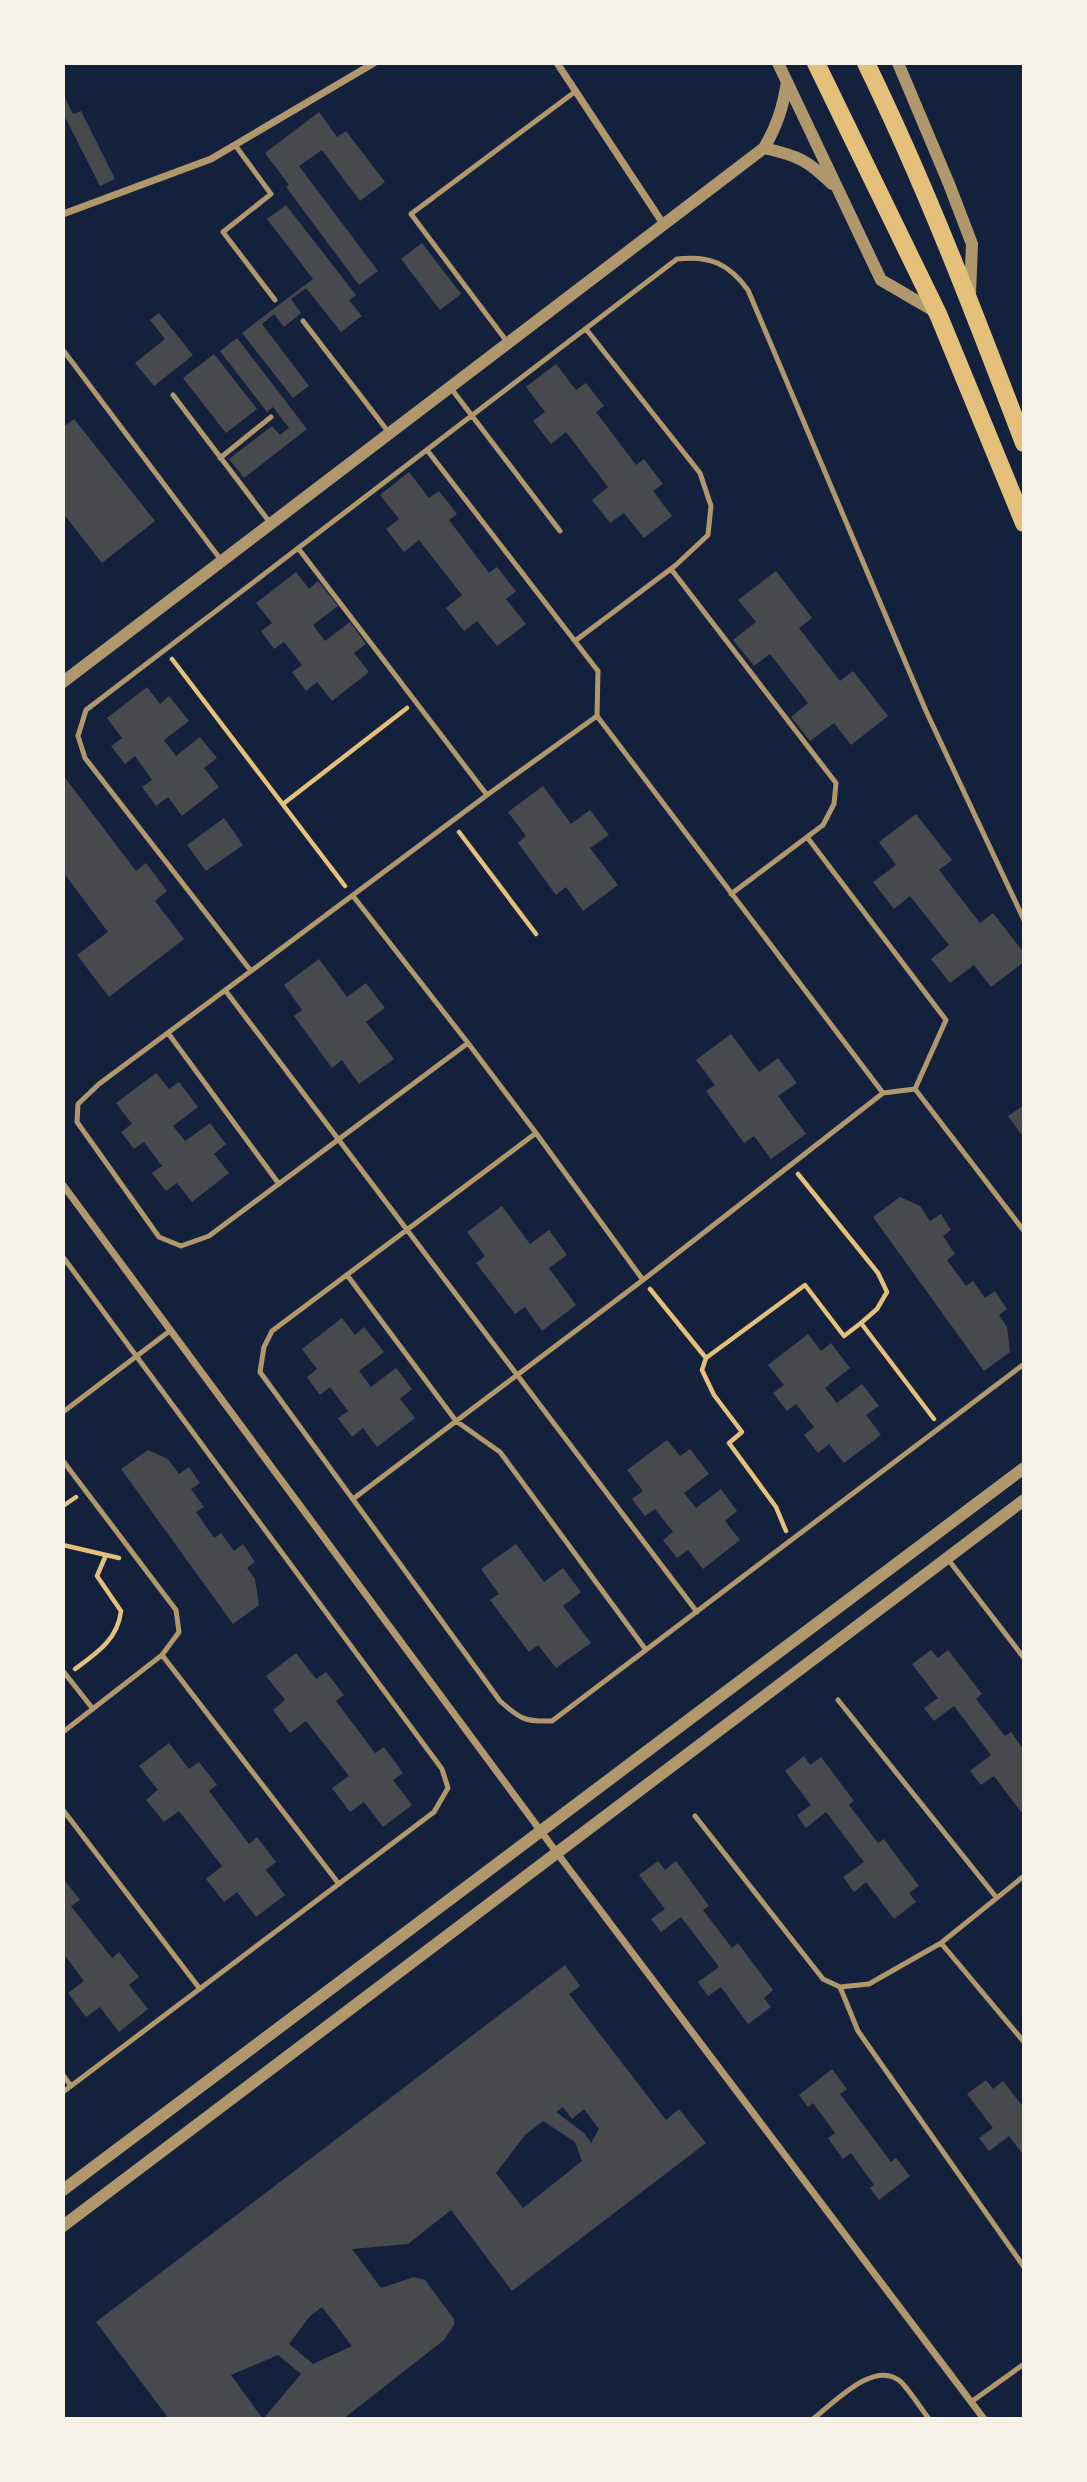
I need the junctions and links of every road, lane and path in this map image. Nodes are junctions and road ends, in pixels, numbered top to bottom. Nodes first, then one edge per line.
1 (374, 63) edge
2 (557, 63) edge
3 (778, 63) edge
4 (816, 63) edge
5 (866, 63) edge
6 (898, 63) edge
7 (787, 81) junction
8 (576, 91) junction
9 (235, 145) junction
10 (764, 148) junction
11 (838, 190) junction
12 (63, 214) edge
13 (663, 225) junction
14 (275, 300) dead end
15 (970, 302) junction
16 (938, 314) junction
17 (303, 321) dead end
18 (586, 329) junction
19 (508, 343) junction
20 (63, 350) edge
21 (450, 387) junction
22 (173, 395) dead end
23 (473, 415) junction
24 (271, 417) dead end
25 (390, 433) junction
26 (1024, 443) edge
27 (427, 450) junction
28 (220, 458) junction
29 (1024, 523) edge
30 (271, 524) junction
31 (560, 531) dead end
32 (299, 548) junction
33 (222, 561) junction
34 (670, 569) junction
35 (575, 641) junction
36 (165, 650) junction
37 (63, 682) edge
38 (416, 701) junction
39 (597, 716) junction
40 (487, 795) junction
41 (283, 804) junction
42 (452, 822) junction
43 (807, 837) junction
44 (731, 894) junction
45 (353, 896) junction
46 (1024, 920) edge
47 (536, 934) dead end
48 (251, 971) junction
49 (225, 990) junction
50 (168, 1033) junction
51 (468, 1043) junction
52 (915, 1088) junction
53 (883, 1093) junction
54 (536, 1133) junction
55 (338, 1140) junction
56 (790, 1165) junction
57 (279, 1184) junction
58 (63, 1185) edge
59 (407, 1230) junction
60 (1024, 1231) edge
61 (63, 1257) edge
62 (347, 1275) junction
63 (643, 1280) junction
64 (861, 1323) junction
65 (170, 1330) junction
66 (136, 1356) junction
67 (706, 1358) junction
68 (1024, 1364) edge
69 (517, 1375) junction
70 (63, 1412) edge
71 (456, 1421) junction
72 (940, 1427) junction
73 (63, 1461) edge
74 (1024, 1468) edge
75 (353, 1499) junction
76 (1024, 1500) edge
77 (63, 1545) edge
78 (781, 1548) junction
79 (106, 1555) junction
80 (947, 1558) junction
81 (141, 1564) junction
82 (696, 1612) junction
83 (646, 1650) junction
84 (162, 1655) junction
85 (1024, 1658) edge
86 (65, 1673) edge
87 (838, 1700) dead end
88 (93, 1709) junction
89 (63, 1732) edge
90 (63, 1810) edge
91 (695, 1816) dead end
92 (542, 1830) junction
93 (557, 1853) junction
94 (1024, 1875) edge
95 (339, 1884) junction
96 (996, 1897) junction
97 (941, 1943) junction
98 (840, 1987) junction
99 (200, 1989) junction
100 (1024, 2042) edge
101 (63, 2075) edge
102 (71, 2086) junction
103 (63, 2092) edge
104 (63, 2190) edge
105 (63, 2226) edge
106 (1024, 2267) edge
107 (1024, 2364) edge
108 (971, 2402) junction
109 (813, 2419) edge
110 (929, 2419) edge
111 (984, 2419) edge

1 - 9 street
2 - 8 street
3 - 7 street
4 - 16 main road
5 - 15 main road
6 - 15 street
7 - 10 street
7 - 11 street
8 - 13 street
8 - 19 lane
9 - 12 street
9 - 14 lane
10 - 11 street
10 - 13 street
11 - 16 street
13 - 19 street
15 - 26 main road
16 - 29 main road
17 - 25 lane
18 - 23 lane
18 - 34 lane
18 - 46 lane
19 - 21 street
20 - 33 lane
21 - 23 lane
21 - 25 street
22 - 28 lane
23 - 27 lane
23 - 31 lane
24 - 28 lane
25 - 30 street
27 - 32 lane
27 - 35 lane
28 - 30 lane
30 - 33 street
32 - 36 lane
32 - 38 lane
33 - 37 street
34 - 35 lane
34 - 43 lane
35 - 39 lane
36 - 41 path
36 - 48 lane
38 - 40 lane
38 - 41 path
39 - 40 lane
39 - 44 lane
40 - 42 lane
41 - 45 path
42 - 45 lane
42 - 47 path
43 - 44 lane
43 - 52 lane
44 - 53 lane
45 - 48 lane
45 - 51 lane
48 - 49 lane
49 - 50 lane
49 - 55 lane
50 - 57 lane
50 - 57 lane
51 - 54 lane
51 - 55 lane
52 - 53 lane
52 - 60 lane
53 - 56 lane
54 - 59 lane
54 - 63 lane
55 - 57 lane
55 - 59 lane
56 - 63 lane
56 - 64 path
58 - 65 street
59 - 62 lane
59 - 69 lane
61 - 66 lane
62 - 71 lane
62 - 75 lane
63 - 67 path
63 - 69 lane
64 - 67 path
64 - 72 path
65 - 66 lane
65 - 92 street
66 - 70 lane
66 - 95 lane
67 - 78 path
68 - 72 lane
69 - 71 lane
69 - 82 lane
71 - 75 lane
71 - 83 lane
72 - 78 lane
73 - 81 lane
74 - 92 street
75 - 83 lane
76 - 80 street
77 - 79 path
78 - 82 lane
79 - 81 path
79 - 86 path
80 - 85 lane
80 - 93 street
81 - 84 lane
82 - 83 lane
84 - 88 lane
84 - 95 lane
86 - 88 lane
87 - 96 lane
88 - 89 lane
90 - 99 lane
91 - 98 lane
92 - 93 street
92 - 104 street
93 - 105 street
93 - 108 street
94 - 96 lane
95 - 99 lane
96 - 97 lane
97 - 98 lane
97 - 100 lane
98 - 106 lane
99 - 102 lane
101 - 102 lane
102 - 103 lane
107 - 108 lane
108 - 111 street
109 - 110 lane

